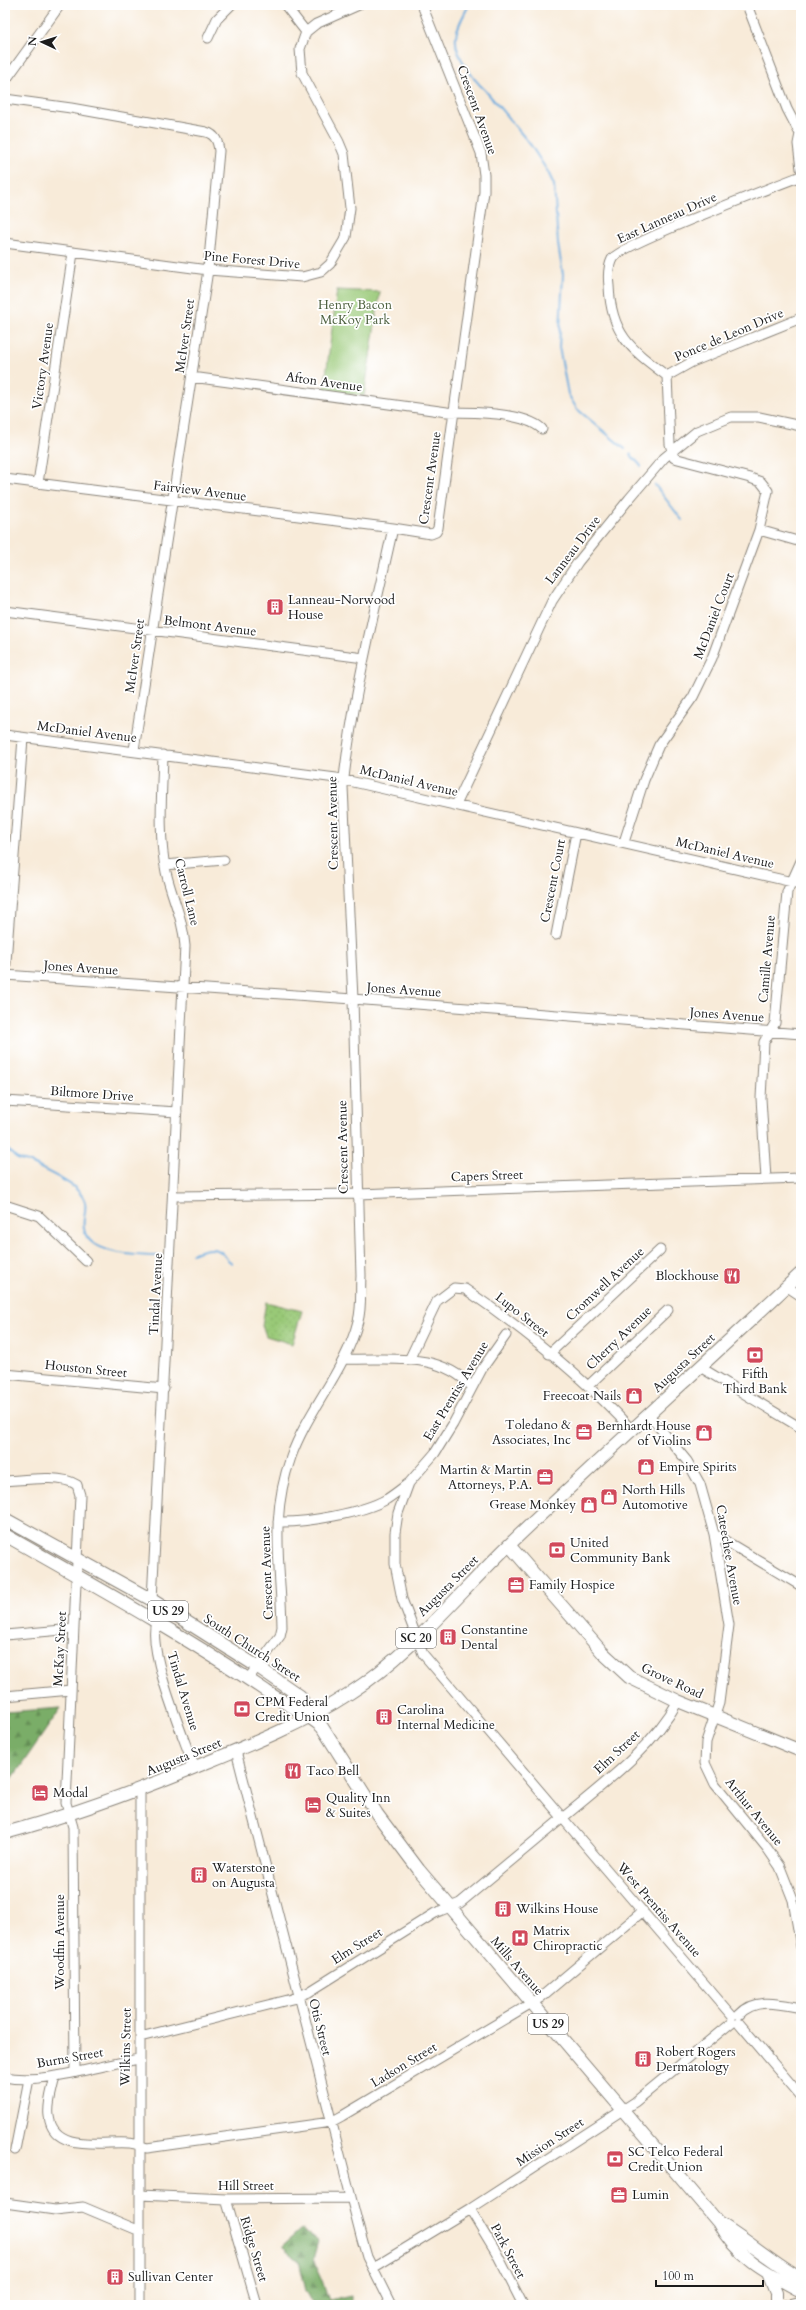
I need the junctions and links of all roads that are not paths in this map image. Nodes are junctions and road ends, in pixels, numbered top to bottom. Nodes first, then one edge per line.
1 (60, 5) edge
2 (232, 5) edge
3 (285, 5) edge
4 (359, 5) edge
5 (422, 5) edge
6 (747, 5) edge
7 (306, 32) junction
8 (208, 38) dead end
9 (5, 81) edge
10 (5, 99) edge
11 (800, 131) edge
12 (801, 169) edge
13 (801, 176) edge
14 (5, 243) edge
15 (73, 253) junction
16 (208, 270) junction
17 (801, 318) edge
18 (667, 376) junction
19 (192, 377) junction
20 (453, 412) junction
21 (801, 426) edge
22 (542, 429) dead end
23 (671, 452) junction
24 (5, 479) edge
25 (38, 483) junction
26 (172, 501) junction
27 (393, 528) junction
28 (759, 530) junction
29 (801, 542) edge
30 (5, 611) edge
31 (151, 632) junction
32 (364, 658) junction
33 (5, 735) edge
34 (23, 738) junction
35 (134, 750) junction
36 (163, 755) junction
37 (344, 779) junction
38 (456, 805) junction
39 (576, 833) junction
40 (624, 842) junction
41 (224, 860) dead end
42 (801, 861) edge
43 (165, 865) junction
44 (797, 883) edge
45 (556, 935) dead end
46 (5, 975) edge
47 (182, 989) junction
48 (353, 999) junction
49 (770, 1031) junction
50 (801, 1034) edge
51 (5, 1101) edge
52 (177, 1112) junction
53 (801, 1178) edge
54 (766, 1179) junction
55 (358, 1194) junction
56 (174, 1196) junction
57 (5, 1206) edge
58 (660, 1250) dead end
59 (86, 1261) dead end
60 (801, 1272) edge
61 (786, 1286) junction
62 (801, 1296) edge
63 (668, 1310) dead end
64 (506, 1335) dead end
65 (549, 1354) junction
66 (344, 1359) junction
67 (409, 1360) junction
68 (700, 1368) junction
69 (5, 1374) edge
70 (588, 1386) junction
71 (472, 1387) junction
72 (164, 1390) junction
73 (649, 1415) junction
74 (801, 1428) edge
75 (632, 1430) junction
76 (5, 1481) edge
77 (410, 1483) junction
78 (5, 1519) edge
79 (278, 1522) junction
80 (714, 1534) junction
81 (5, 1535) edge
82 (509, 1545) junction
83 (77, 1558) junction
84 (76, 1575) junction
85 (801, 1586) edge
86 (152, 1600) junction
87 (156, 1622) junction
88 (74, 1629) junction
89 (5, 1635) edge
90 (416, 1639) junction
91 (258, 1667) junction
92 (248, 1679) junction
93 (71, 1690) junction
94 (5, 1696) edge
95 (678, 1701) junction
96 (311, 1716) junction
97 (714, 1716) junction
98 (236, 1751) junction
99 (801, 1751) edge
100 (194, 1768) junction
101 (140, 1790) junction
102 (68, 1814) junction
103 (563, 1818) junction
104 (5, 1833) edge
105 (448, 1907) junction
106 (643, 1911) junction
107 (801, 1946) edge
108 (299, 1997) junction
109 (531, 2003) junction
110 (801, 2008) edge
111 (735, 2019) junction
112 (140, 2037) junction
113 (139, 2060) junction
114 (74, 2071) junction
115 (55, 2076) junction
116 (5, 2077) edge
117 (29, 2079) junction
118 (801, 2096) edge
119 (621, 2110) junction
120 (331, 2122) junction
121 (140, 2146) junction
122 (15, 2150) dead end
123 (140, 2195) junction
124 (351, 2198) junction
125 (226, 2199) junction
126 (5, 2203) edge
127 (470, 2209) junction
128 (718, 2222) junction
129 (140, 2231) junction
130 (373, 2268) junction
131 (768, 2273) junction
132 (801, 2279) edge
133 (801, 2291) edge
134 (801, 2301) edge
135 (140, 2305) edge
136 (257, 2305) edge
137 (391, 2305) edge
138 (523, 2305) edge
139 (776, 2305) edge
140 (786, 2305) edge

1 - 9 street
2 - 8 street
3 - 7 street
4 - 7 street
5 - 20 street, Crescent Avenue
6 - 11 street
7 - 16 street, Pine Forest Drive
10 - 16 street, McIver Street
11 - 12 street
13 - 18 street, East Lanneau Drive
14 - 15 street, Pine Forest Drive
15 - 16 street, Pine Forest Drive
15 - 25 street, Victory Avenue
16 - 19 street, McIver Street
17 - 18 street, Ponce de Leon Drive
18 - 23 street
19 - 20 street, Afton Avenue
19 - 26 street, McIver Street
20 - 22 street, Afton Avenue
20 - 27 street, Crescent Avenue
21 - 23 street, Lanneau Drive
23 - 28 street, McDaniel Court
23 - 38 street, Lanneau Drive
24 - 25 street, Fairview Avenue
25 - 26 street, Fairview Avenue
26 - 27 street, Fairview Avenue
26 - 31 street, McIver Street
27 - 32 street, Crescent Avenue
28 - 29 street
28 - 40 street, McDaniel Court
30 - 31 street, Belmont Avenue
31 - 32 street, Belmont Avenue
31 - 35 street, McIver Street
32 - 37 street, Crescent Avenue
33 - 34 street, McDaniel Avenue
34 - 35 street, McDaniel Avenue
34 - 46 street
35 - 36 street, McDaniel Avenue
36 - 37 street, McDaniel Avenue
36 - 43 street, Carroll Lane
37 - 38 street, McDaniel Avenue
37 - 48 street, Crescent Avenue
38 - 39 street, McDaniel Avenue
39 - 40 street, McDaniel Avenue
39 - 45 street, Crescent Court
40 - 44 street, McDaniel Avenue
41 - 43 street
42 - 44 street, Camille Avenue
43 - 47 street, Carroll Lane
44 - 49 street, Camille Avenue
46 - 47 street, Jones Avenue
47 - 48 street, Jones Avenue
47 - 52 street, Tindal Avenue
48 - 49 street, Jones Avenue
48 - 55 street, Crescent Avenue
49 - 50 street, Jones Avenue
49 - 54 street, Camille Avenue
51 - 52 street, Biltmore Drive
52 - 56 street, Tindal Avenue
53 - 54 street, Capers Street
54 - 55 street, Capers Street
55 - 56 street, Capers Street
55 - 66 street, Crescent Avenue
56 - 72 street, Tindal Avenue
57 - 59 street
58 - 65 street, Cromwell Avenue
60 - 61 main road, Augusta Street
61 - 62 street
61 - 68 main road, Augusta Street
63 - 70 street, Cherry Avenue
64 - 71 street, East Prentiss Avenue
65 - 67 street, Lupo Street
65 - 70 street, Lupo Street
66 - 67 street
66 - 79 street, Crescent Avenue
67 - 71 street
68 - 73 main road, Augusta Street
68 - 74 street
69 - 72 street, Houston Street
70 - 75 street, Lupo Street
71 - 77 street, East Prentiss Avenue
72 - 86 street, Tindal Avenue
73 - 75 main road, Augusta Street
73 - 80 street, Cateechee Avenue
75 - 82 main road, Augusta Street
76 - 83 street, McKay Street
77 - 79 street
77 - 90 street, East Prentiss Avenue
78 - 83 main road, South Church Street / US 29
79 - 91 street, Crescent Avenue
80 - 85 street
80 - 97 street, Cateechee Avenue
81 - 84 main road, US 29
82 - 90 main road, Augusta Street / SC 20
82 - 95 main road, Grove Road
83 - 84 street, McKay Street
83 - 86 main road, South Church Street / US 29
84 - 87 main road, US 29
84 - 88 street, McKay Street
86 - 91 main road, South Church Street / US 29
87 - 92 main road, US 29
87 - 100 street, Tindal Avenue
88 - 89 street
88 - 93 street, McKay Street
90 - 96 main road, Augusta Street / SC 20
90 - 103 street, West Prentiss Avenue
91 - 92 street, Crescent Avenue
91 - 96 main road, South Church Street / US 29
92 - 96 main road, US 29
93 - 94 street
93 - 102 street, McKay Street
95 - 97 main road, Grove Road
95 - 103 street, Elm Street
96 - 98 main road, Augusta Street / SC 20
96 - 105 main road, Mills Avenue / US 29
97 - 99 main road, Grove Road
97 - 107 street, Arthur Avenue
98 - 100 main road, Augusta Street / SC 20
98 - 108 street, Otis Street
100 - 101 main road, Augusta Street / SC 20
101 - 102 main road, Augusta Street / SC 20
101 - 112 street, Wilkins Street
102 - 104 main road, Augusta Street / SC 20
102 - 114 street, Woodfin Avenue
103 - 105 street, Elm Street
103 - 106 street, West Prentiss Avenue
105 - 108 street, Elm Street
105 - 109 main road, Mills Avenue / US 29
106 - 109 street, Ladson Street
106 - 111 street, West Prentiss Avenue
108 - 112 street, Elm Street
108 - 120 street, Otis Street
109 - 119 main road, Mills Avenue / US 29
109 - 120 street, Ladson Street
110 - 111 street, Mission Street
111 - 118 street, West Prentiss Avenue
111 - 119 street, Mission Street
112 - 113 street, Wilkins Street
113 - 114 street, Burns Street
113 - 121 street, Wilkins Street
114 - 115 street, Burns Street
115 - 117 street, Burns Street
115 - 121 street, Ladson Street
116 - 117 street, Burns Street
117 - 122 street
119 - 127 street, Mission Street
119 - 128 main road, Mills Avenue / US 29
120 - 121 street, Ladson Street
120 - 124 street, Otis Street
121 - 123 street, Wilkins Street
123 - 125 street, Hill Street
123 - 129 street, Wilkins Street
124 - 125 street, Hill Street
124 - 130 street, Otis Street
125 - 136 street, Ridge Street
126 - 129 street
127 - 130 street, Mission Street
127 - 138 street, Park Street
128 - 131 main road, Mills Avenue / US 29
128 - 132 main road, Mills Avenue / US 29
129 - 135 street, Wilkins Street
130 - 137 street, Otis Street
131 - 133 main road, Mills Avenue / US 29
131 - 139 main road
134 - 140 street

